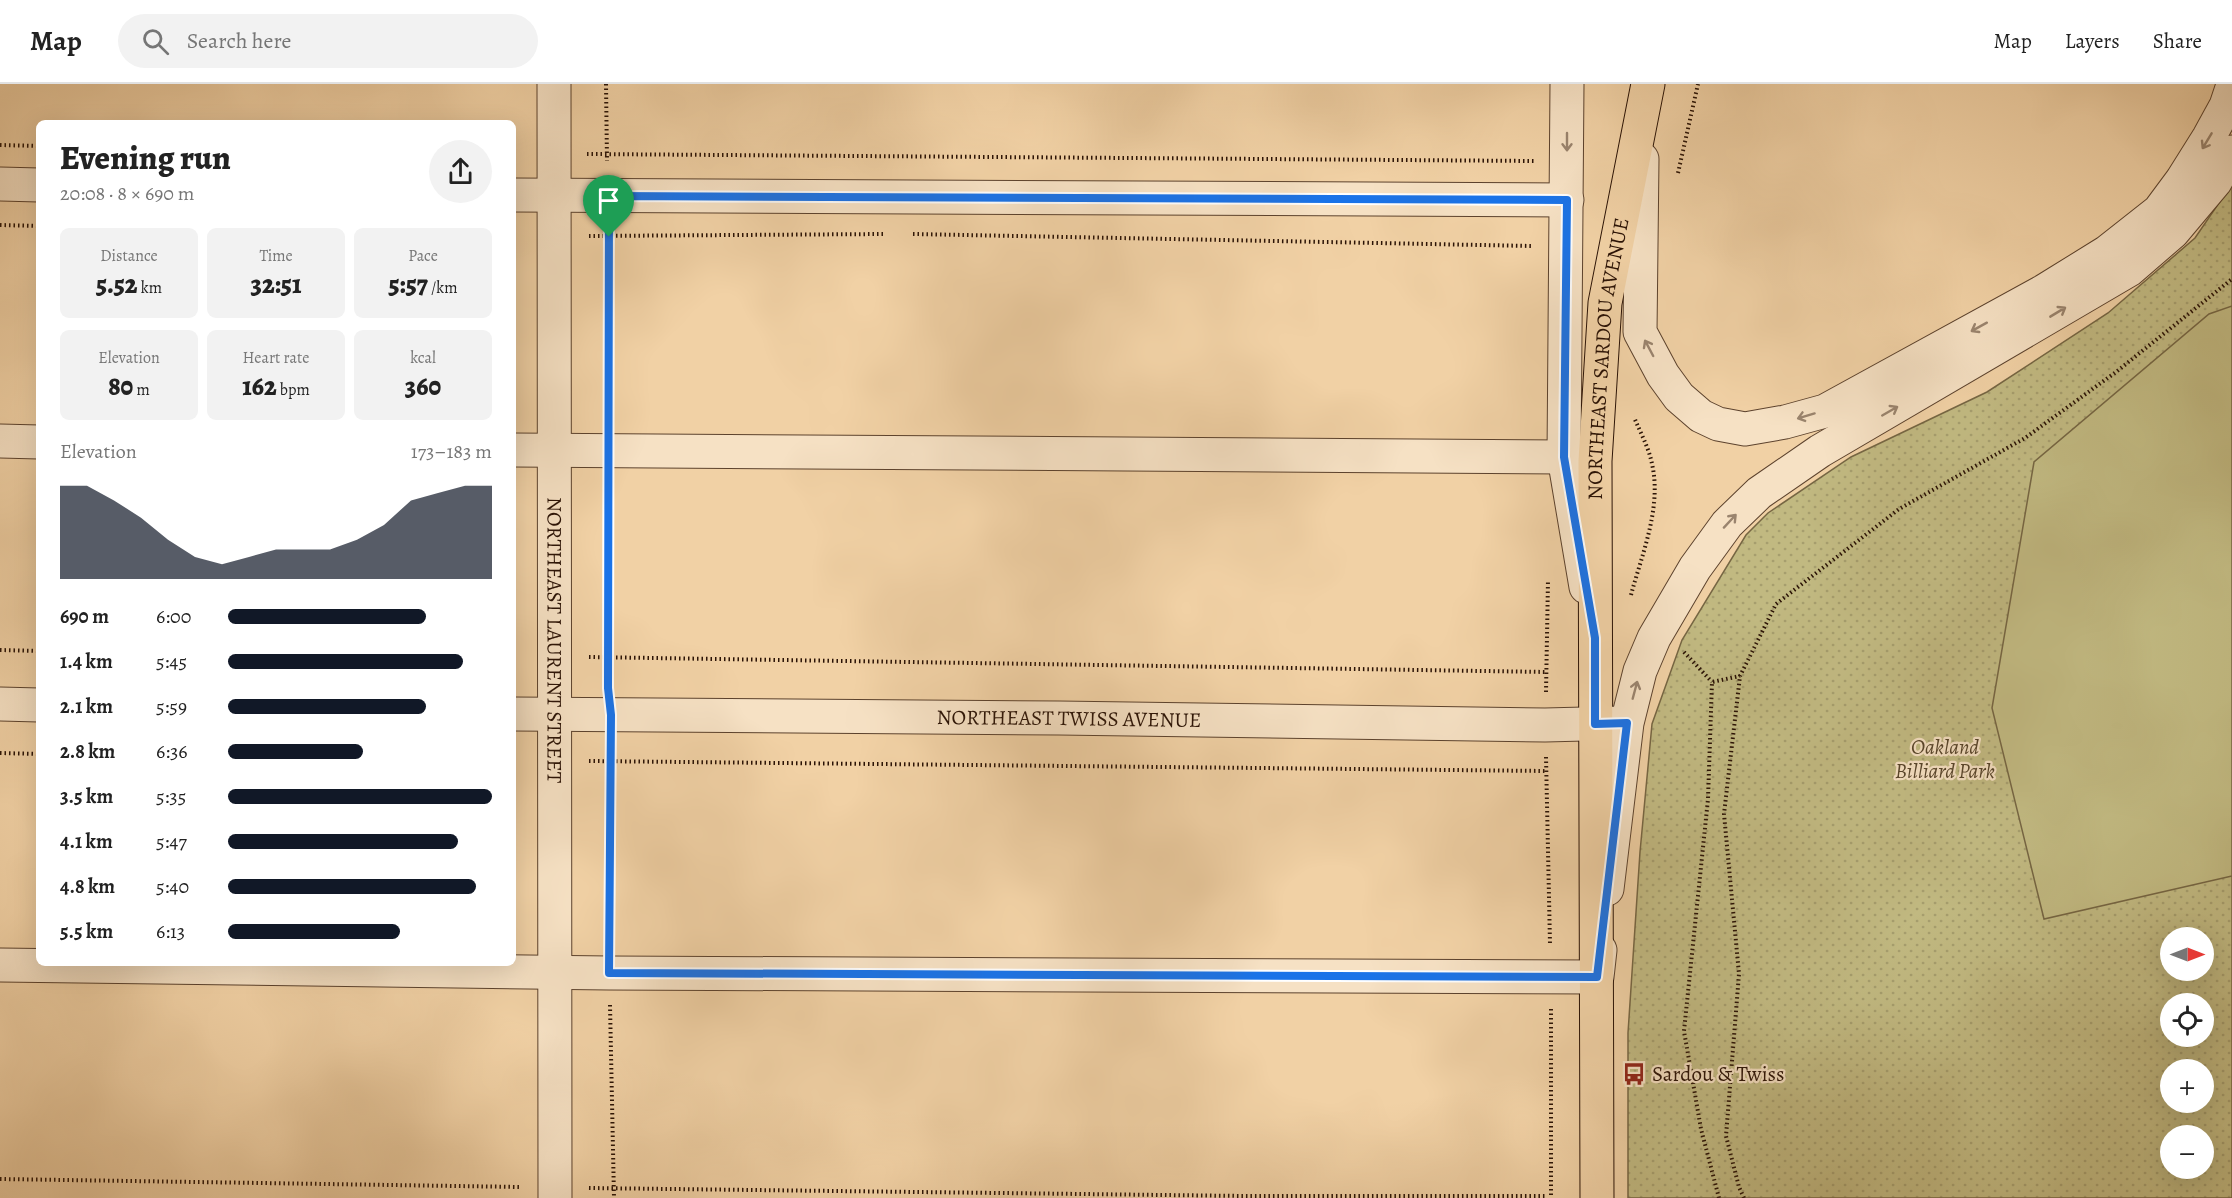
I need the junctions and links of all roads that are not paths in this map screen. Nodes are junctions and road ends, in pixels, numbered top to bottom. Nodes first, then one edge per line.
1 (554, 84) edge
2 (1567, 84) edge
3 (2232, 88) edge
4 (1645, 94) edge
5 (2232, 152) edge
6 (0, 184) edge
7 (36, 185) edge
8 (516, 195) edge
9 (552, 195) junction
10 (1567, 200) junction
11 (0, 441) edge
12 (36, 442) edge
13 (516, 450) edge
14 (553, 451) junction
15 (1564, 457) junction
16 (1595, 638) junction
17 (0, 704) edge
18 (36, 705) edge
19 (516, 714) edge
20 (554, 715) junction
21 (1627, 723) junction
22 (1595, 724) junction
23 (0, 965) edge
24 (36, 965) edge
25 (79, 966) edge
26 (553, 972) junction
27 (1597, 977) junction
28 (555, 1193) edge
29 (1597, 1198) edge

1 - 9 street, NORTHEAST LAURENT STREET
2 -> 10 street, NORTHEAST SARDOU AVENUE
3 -> 4 street
4 - 16 main road, NORTHEAST SARDOU AVENUE
21 -> 5 street
6 - 7 street
8 - 9 street
9 - 10 street
9 - 14 street, NORTHEAST LAURENT STREET
10 - 15 street, NORTHEAST SARDOU AVENUE
11 - 12 street
13 - 14 street
14 - 15 street
14 - 20 street, NORTHEAST LAURENT STREET
15 - 16 street, NORTHEAST SARDOU AVENUE
16 - 22 main road, NORTHEAST SARDOU AVENUE
17 - 18 street
19 - 20 street, NORTHEAST TWISS AVENUE
20 - 22 street, NORTHEAST TWISS AVENUE
20 - 26 street, NORTHEAST LAURENT STREET
21 - 22 street, NORTHEAST TWISS AVENUE
21 - 27 street
22 - 27 main road, NORTHEAST SARDOU AVENUE
23 - 24 street
25 - 26 street
26 - 27 street
26 - 28 street, NORTHEAST LAURENT STREET
27 - 29 main road, NORTHEAST SARDOU AVENUE

